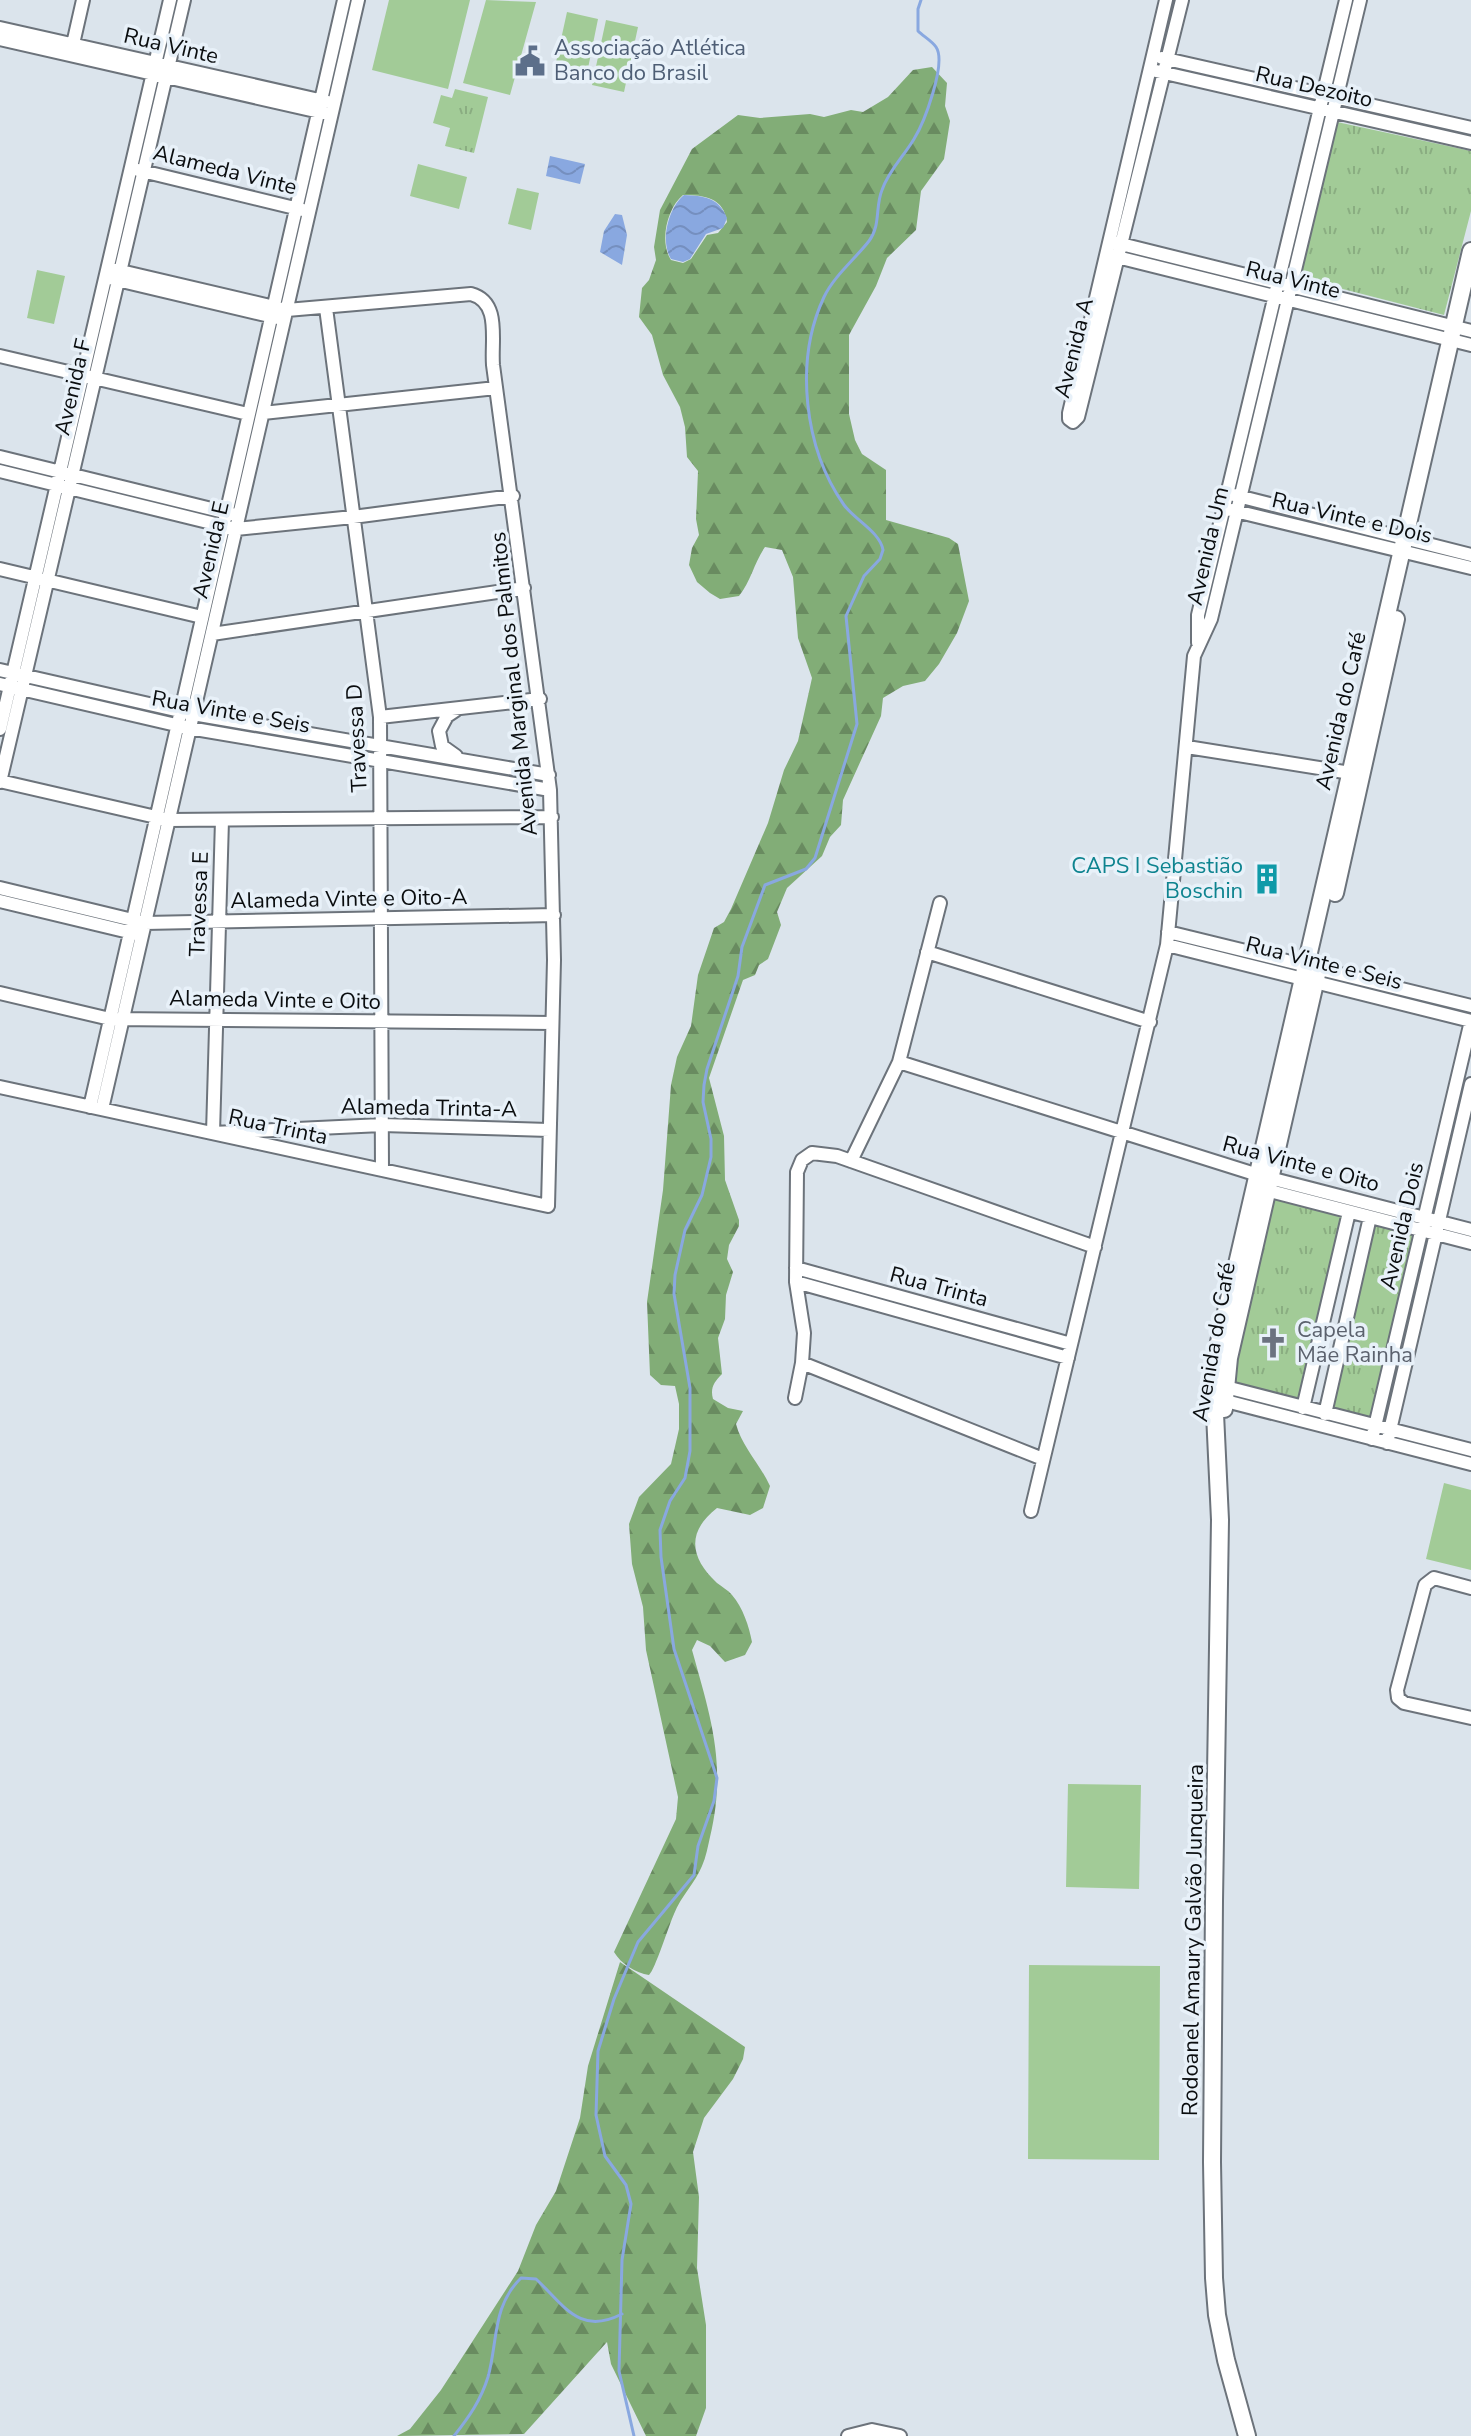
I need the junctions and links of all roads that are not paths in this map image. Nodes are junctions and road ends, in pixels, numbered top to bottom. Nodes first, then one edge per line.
1 (83, 0) edge
2 (170, 0) edge
3 (184, 0) edge
4 (344, 0) edge
5 (358, 0) edge
6 (1166, 0) edge
7 (1182, 0) edge
8 (1346, 0) edge
9 (1360, 0) edge
10 (0, 28) edge
11 (0, 39) edge
12 (73, 44) junction
13 (1152, 55) junction
14 (1167, 59) junction
15 (161, 69) junction
16 (1149, 69) junction
17 (1164, 73) junction
18 (1329, 96) junction
19 (326, 107) junction
20 (1319, 109) junction
21 (1333, 112) junction
22 (1471, 128) edge
23 (1471, 143) edge
24 (138, 170) junction
25 (302, 210) junction
26 (1115, 242) junction
27 (1471, 251) edge
28 (1111, 256) junction
29 (113, 274) junction
30 (1284, 284) junction
31 (1471, 294) edge
32 (1281, 298) junction
33 (326, 308) junction
34 (279, 314) junction
35 (1461, 335) edge
36 (0, 356) edge
37 (90, 376) junction
38 (496, 388) junction
39 (338, 405) junction
40 (263, 413) junction
41 (248, 414) junction
42 (0, 457) edge
43 (0, 471) edge
44 (65, 479) junction
45 (1234, 495) junction
46 (513, 496) junction
47 (1230, 510) junction
48 (353, 517) junction
49 (231, 521) junction
50 (1408, 545) junction
51 (1471, 555) edge
52 (1471, 568) edge
53 (0, 569) edge
54 (42, 579) junction
55 (524, 588) junction
56 (366, 611) junction
57 (202, 617) junction
58 (212, 634) junction
59 (12, 680) edge
60 (540, 699) junction
61 (465, 708) junction
62 (186, 712) junction
63 (380, 717) junction
64 (183, 726) junction
65 (0, 729) edge
66 (380, 745) junction
67 (1187, 747) junction
68 (380, 759) junction
69 (478, 762) junction
70 (1354, 773) junction
71 (549, 775) junction
72 (0, 781) edge
73 (550, 790) junction
74 (552, 817) junction
75 (163, 818) junction
76 (381, 818) junction
77 (222, 820) junction
78 (0, 888) edge
79 (0, 901) edge
80 (940, 903) dead end
81 (554, 915) junction
82 (381, 919) junction
83 (219, 922) junction
84 (137, 928) junction
85 (1168, 938) junction
86 (927, 952) junction
87 (1311, 972) junction
88 (0, 993) edge
89 (1471, 1006) edge
90 (116, 1019) junction
91 (216, 1020) junction
92 (382, 1021) junction
93 (1471, 1021) edge
94 (1150, 1022) junction
95 (552, 1023) junction
96 (899, 1062) junction
97 (1471, 1084) edge
98 (0, 1087) edge
99 (96, 1108) junction
100 (382, 1125) junction
101 (549, 1130) junction
102 (213, 1133) junction
103 (1123, 1133) junction
104 (851, 1161) junction
105 (382, 1170) junction
106 (1263, 1183) junction
107 (548, 1206) joint
108 (1349, 1212) junction
109 (1370, 1217) junction
110 (1425, 1218) junction
111 (1438, 1228) junction
112 (1471, 1230) edge
113 (1421, 1231) junction
114 (1471, 1243) edge
115 (1095, 1247) junction
116 (796, 1268) junction
117 (796, 1282) junction
118 (1071, 1344) junction
119 (1068, 1358) junction
120 (802, 1363) junction
121 (1220, 1393) junction
122 (795, 1398) dead end
123 (1303, 1408) junction
124 (1325, 1414) junction
125 (1374, 1433) junction
126 (1389, 1437) junction
127 (1218, 1442) joint
128 (1471, 1450) edge
129 (1043, 1459) junction
130 (1471, 1464) edge
131 (1031, 1511) dead end
132 (1471, 1588) edge
133 (1471, 1718) edge
134 (1248, 2435) edge
135 (848, 2436) edge
136 (900, 2436) edge

1 - 12 street
2 - 15 street, Avenida F
3 - 15 street, Avenida F
4 - 19 street, Avenida E
5 - 19 street, Avenida E
6 - 13 street, Avenida A
7 - 14 street, Avenida A
8 - 18 street, Avenida Um
9 - 18 street, Avenida Um
10 - 12 street, Rua Vinte
11 - 15 street, Rua Vinte
12 - 15 street, Rua Vinte
13 - 14 street, Rua Dezoito
13 - 16 street, Avenida A
14 - 17 street, Avenida A
14 - 18 street, Rua Dezoito
15 - 19 street, Rua Vinte
15 - 24 street, Avenida F
16 - 17 street, Rua Dezoito
16 - 26 street, Avenida A
17 - 20 street, Rua Dezoito
17 - 26 street, Avenida A
18 - 20 street, Avenida Um
18 - 21 street, Avenida Um
18 - 22 street, Rua Dezoito
19 - 25 street, Avenida E
20 - 21 street, Rua Dezoito
20 - 30 street, Avenida Um
21 - 23 street, Rua Dezoito
21 - 30 street, Avenida Um
24 - 25 street, Alameda Vinte
24 - 29 street, Avenida F
25 - 34 street, Avenida E
26 - 28 street, Avenida A
26 - 30 street, Rua Vinte
27 - 35 main road, Avenida do Café
28 - 28 street, Avenida A
28 - 32 street, Rua Vinte
29 - 34 street
29 - 37 street, Avenida F
30 - 32 street, Avenida Um
30 - 35 street, Rua Vinte
31 - 35 main road, Avenida do Café
32 - 35 street, Rua Vinte
32 - 45 street, Avenida Um
33 - 34 street
33 - 38 street, Avenida Marginal dos Palmitos
33 - 39 street, Travessa D
34 - 40 street, Avenida E
34 - 41 street, Avenida E
35 - 50 main road, Avenida do Café
36 - 37 street
37 - 41 street
37 - 44 street, Avenida F
38 - 39 street
38 - 46 street, Avenida Marginal dos Palmitos
39 - 40 street
39 - 48 street, Travessa D
40 - 49 street, Avenida E
41 - 49 street, Avenida E
42 - 44 street
43 - 44 street
44 - 49 street
44 - 54 street, Avenida F
45 - 47 street, Avenida Um
45 - 50 street, Rua Vinte e Dois
46 - 48 street
46 - 55 street, Avenida Marginal dos Palmitos
47 - 50 street, Rua Vinte e Dois
47 - 67 street, Avenida Um
48 - 49 street
48 - 56 street, Travessa D
49 - 57 street, Avenida E
49 - 58 street, Avenida E
50 - 51 street, Rua Vinte e Dois
50 - 52 street, Rua Vinte e Dois
50 - 70 main road, Avenida do Café
53 - 54 street
54 - 57 street
54 - 59 street, Avenida F
55 - 56 street
55 - 60 street, Avenida Marginal dos Palmitos
56 - 58 street
56 - 63 street, Travessa D
57 - 62 street, Avenida E
58 - 62 street, Avenida E
59 - 62 street, Rua Vinte e Seis
59 - 64 street, Rua Vinte e Seis
59 - 65 street, Avenida F
59 - 72 street, Avenida F
60 - 61 street
60 - 71 street, Avenida Marginal dos Palmitos
61 - 63 street
61 - 69 street
62 - 64 street, Avenida E
62 - 66 street, Rua Vinte e Seis
63 - 66 street, Travessa D
64 - 68 street, Rua Vinte e Seis
64 - 75 street, Avenida E
66 - 68 street, Travessa D
66 - 69 street, Rua Vinte e Seis
67 - 70 street
67 - 85 street, Avenida Um
68 - 73 street, Rua Vinte e Seis
68 - 76 street, Travessa D
69 - 71 street, Rua Vinte e Seis
70 - 87 main road, Avenida do Café
71 - 73 street, Avenida Marginal dos Palmitos
72 - 75 street
73 - 74 street, Avenida Marginal dos Palmitos
74 - 76 street
74 - 81 street, Avenida Marginal dos Palmitos
75 - 77 street
75 - 84 street, Avenida E
76 - 77 street
76 - 82 street, Travessa D
77 - 83 street, Travessa E
78 - 84 street
79 - 84 street
80 - 86 street
81 - 82 street, Alameda Vinte e Oito-A
81 - 95 street, Avenida Marginal dos Palmitos
82 - 83 street, Alameda Vinte e Oito-A
82 - 92 street, Travessa D
83 - 84 street, Alameda Vinte e Oito-A
83 - 91 street, Travessa E
84 - 90 street, Avenida E
85 - 87 street, Rua Vinte e Seis
85 - 94 street, Avenida Um
86 - 94 street
86 - 96 street
87 - 89 street, Rua Vinte e Seis
87 - 93 street, Rua Vinte e Seis
87 - 106 main road, Avenida do Café
88 - 90 street, Alameda Vinte e Oito
90 - 91 street, Alameda Vinte e Oito
90 - 99 street, Avenida E
91 - 92 street, Alameda Vinte e Oito
91 - 102 street, Travessa E
92 - 95 street, Alameda Vinte e Oito
92 - 100 street, Travessa D
93 - 110 street, Avenida Dois
94 - 103 street, Avenida Um
95 - 101 street, Avenida Marginal dos Palmitos
96 - 103 street, Rua Vinte e Oito
96 - 104 street
97 - 111 street, Avenida Dois
98 - 99 street, Rua Trinta
99 - 102 street, Rua Trinta
100 - 101 street, Alameda Trinta-A
100 - 102 street, Alameda Trinta-A
100 - 105 street, Travessa D
101 - 107 street, Avenida Marginal dos Palmitos
102 - 105 street, Rua Trinta
103 - 106 street, Rua Vinte e Oito
103 - 115 street, Avenida Um
104 - 115 street
104 - 116 street
105 - 107 street, Rua Trinta
106 - 108 street, Rua Vinte e Oito
106 - 110 street, Rua Vinte e Oito
106 - 121 main road, Avenida do Café
108 - 109 street, Rua Vinte e Oito
108 - 123 street
109 - 113 street, Rua Vinte e Oito
109 - 124 street
110 - 111 street, Rua Vinte e Oito
110 - 113 street, Avenida Dois
111 - 112 street, Rua Vinte e Oito
111 - 113 street, Rua Vinte e Oito
111 - 114 street, Rua Vinte e Oito
111 - 126 street, Avenida Dois
113 - 125 street, Avenida Dois
115 - 118 street, Avenida Um
116 - 117 street
116 - 118 street, Rua Trinta
117 - 119 street, Rua Trinta
117 - 120 street
118 - 119 street, Avenida Um
119 - 129 street, Avenida Um
120 - 122 street
120 - 129 street
121 - 123 street
121 - 125 street
121 - 127 main road, Avenida do Café
123 - 124 street
124 - 125 street
125 - 126 street
126 - 128 street
126 - 130 street
127 - 134 main road, Rodoanel Amaury Galvão Junqueira
129 - 131 street, Avenida Um
132 - 133 street
135 - 136 street

